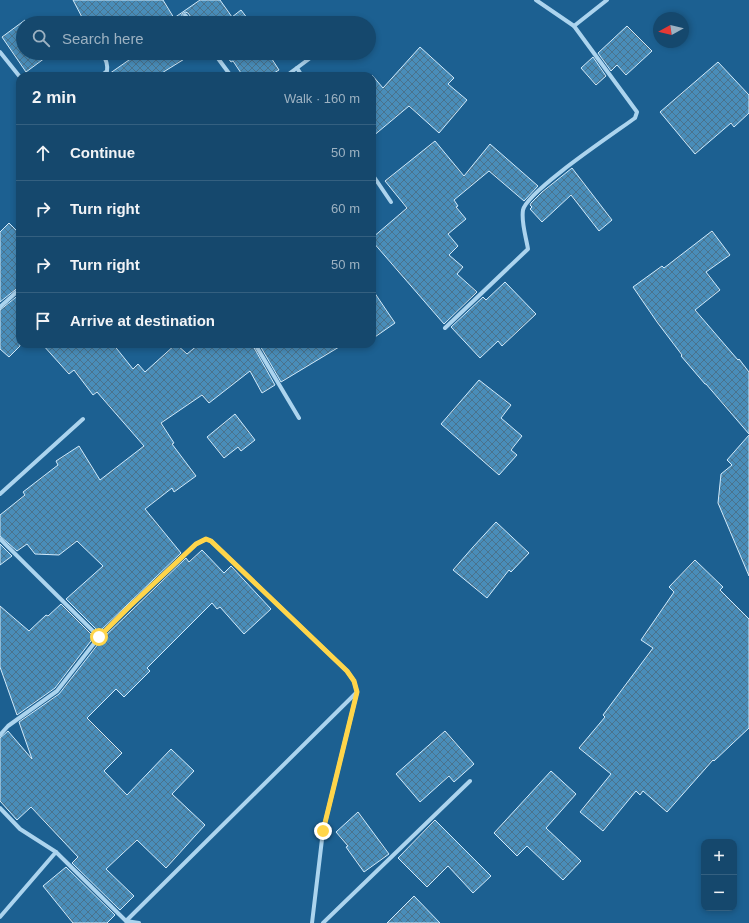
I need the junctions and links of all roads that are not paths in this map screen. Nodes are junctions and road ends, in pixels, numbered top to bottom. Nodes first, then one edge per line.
1 (536, 0) edge
2 (607, 0) edge
3 (574, 26) junction
4 (0, 52) edge
5 (106, 60) edge
6 (219, 60) edge
7 (307, 60) edge
8 (296, 68) junction
9 (16, 72) edge
10 (106, 72) edge
11 (228, 72) edge
12 (291, 72) edge
13 (299, 72) edge
14 (376, 180) edge
15 (391, 202) dead end
16 (16, 293) edge
17 (0, 307) edge
18 (445, 328) dead end
19 (258, 348) edge
20 (299, 418) dead end
21 (83, 419) dead end
22 (0, 494) edge
23 (0, 539) edge
24 (99, 637) junction
25 (357, 692) junction
26 (0, 735) edge
27 (470, 781) dead end
28 (0, 808) edge
29 (56, 852) junction
30 (0, 917) edge
31 (126, 920) junction
32 (138, 923) edge
33 (312, 923) edge
34 (323, 923) edge

1 - 3 street
2 - 3 street
3 - 18 street
4 - 9 street
5 - 10 street
6 - 11 street
7 - 8 street
8 - 12 street
8 - 13 street
14 - 15 street
16 - 17 street
19 - 20 street
21 - 22 street
23 - 24 street
24 - 25 street
24 - 26 street
25 - 31 street
25 - 33 street
27 - 34 street
28 - 29 street
29 - 30 street
29 - 31 street
31 - 32 street

